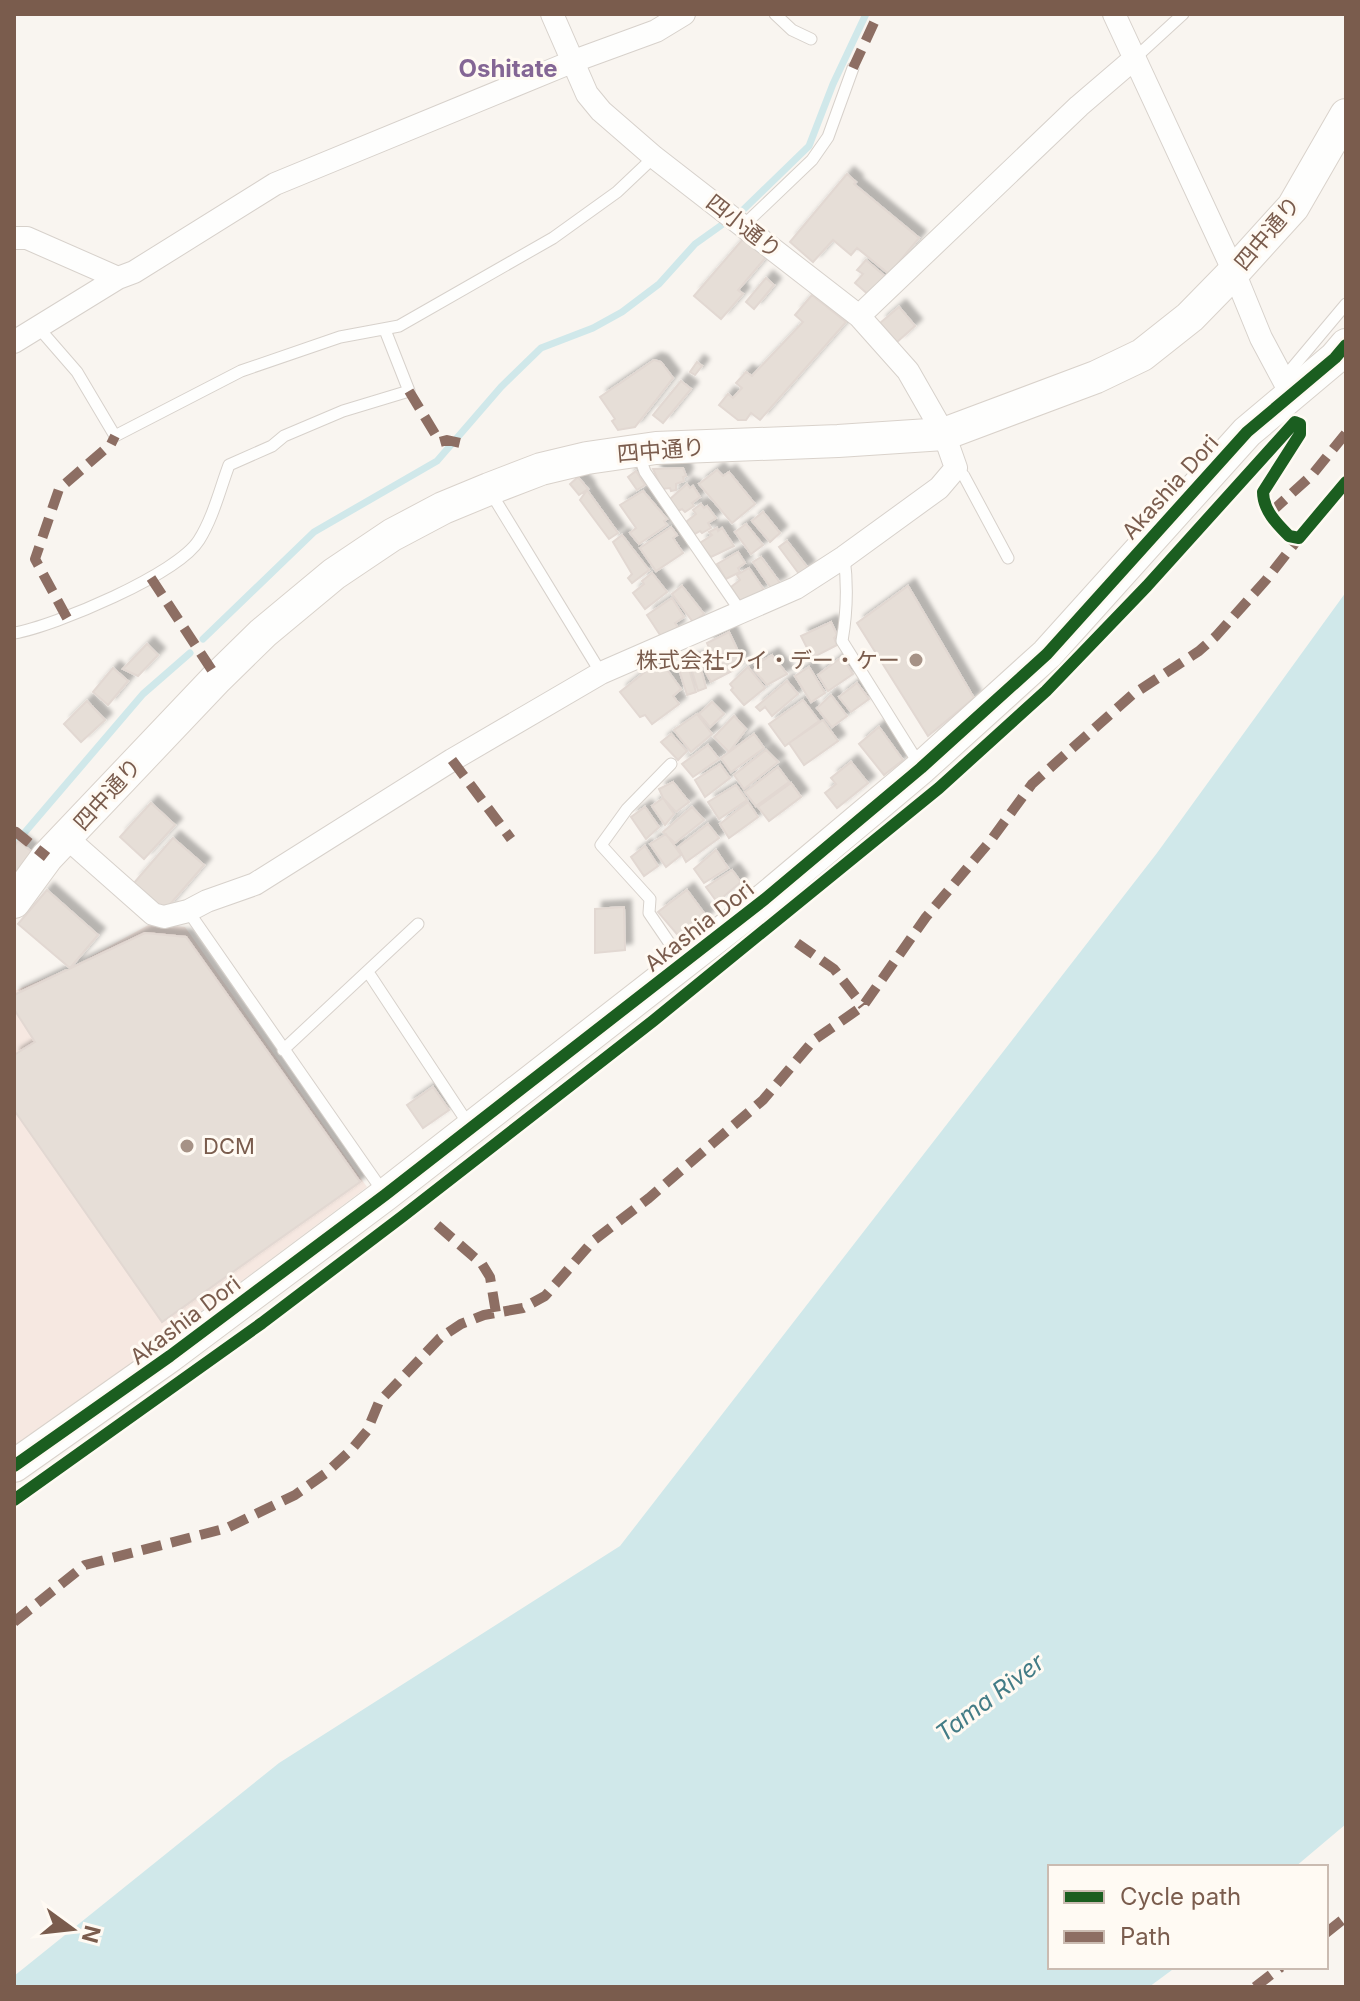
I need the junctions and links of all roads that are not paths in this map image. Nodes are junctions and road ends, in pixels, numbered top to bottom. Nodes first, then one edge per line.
1 (552, 14) edge
2 (684, 14) edge
3 (775, 14) edge
4 (1114, 14) edge
5 (1183, 14) edge
6 (811, 39) dead end
7 (1135, 58) junction
8 (574, 61) junction
9 (853, 68) dead end
10 (1346, 115) edge
11 (654, 157) junction
12 (744, 225) junction
13 (14, 238) edge
14 (1234, 272) junction
15 (118, 278) junction
16 (1346, 304) edge
17 (859, 316) junction
18 (37, 326) junction
19 (385, 330) junction
20 (14, 342) edge
21 (1346, 345) edge
22 (1287, 387) junction
23 (944, 434) junction
24 (637, 451) junction
25 (956, 468) junction
26 (489, 489) junction
27 (844, 557) junction
28 (1008, 558) dead end
29 (741, 612) junction
30 (14, 633) edge
31 (601, 673) junction
32 (671, 764) dead end
33 (921, 768) junction
34 (67, 838) junction
35 (14, 902) edge
36 (188, 911) junction
37 (418, 924) dead end
38 (684, 963) junction
39 (368, 972) junction
40 (283, 1050) junction
41 (471, 1128) junction
42 (385, 1195) junction
43 (14, 1466) edge

1 - 8 street, 四小通り
2 - 8 street
3 - 6 lane
4 - 7 street
5 - 7 lane
7 - 14 street
7 - 17 street
8 - 11 street, 四小通り
8 - 15 street
9 - 12 lane
10 - 14 street, 四中通り
11 - 12 street, 四小通り
11 - 19 lane
12 - 17 street, 四小通り
13 - 15 street
14 - 22 street
14 - 23 street, 四中通り
15 - 18 street
16 - 22 lane
17 - 23 street, 四小通り
18 - 19 lane
18 - 20 street
19 - 30 lane
21 - 22 street, Akashia Dori
22 - 33 street, Akashia Dori
23 - 24 street, 四中通り
23 - 25 street, 四小通り
24 - 26 street, 四中通り
24 - 29 lane
25 - 27 street
25 - 28 lane
26 - 31 lane
26 - 34 street, 四中通り
27 - 29 street
27 - 33 lane
29 - 31 street
31 - 36 street
32 - 38 lane
33 - 38 street, Akashia Dori
34 - 35 street, 四中通り
34 - 36 street
36 - 40 lane
37 - 39 lane
38 - 41 street, Akashia Dori
39 - 40 lane
39 - 41 lane
40 - 42 lane
41 - 42 street, Akashia Dori
42 - 43 street, Akashia Dori

